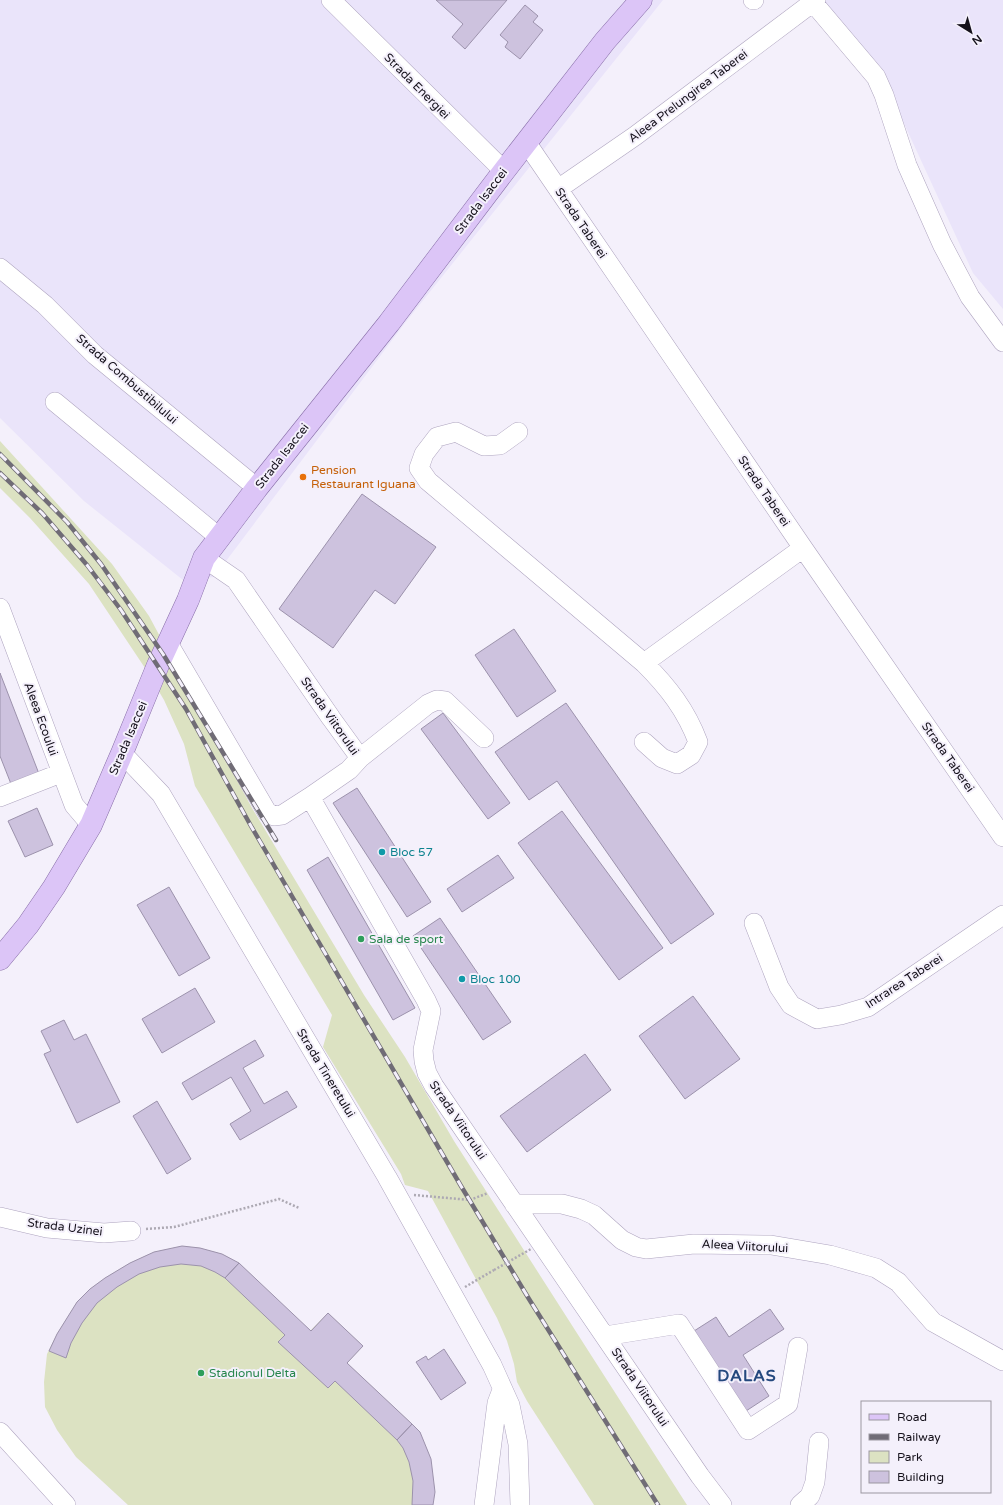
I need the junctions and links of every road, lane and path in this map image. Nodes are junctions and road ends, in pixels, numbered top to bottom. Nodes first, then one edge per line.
1 (331, 0) edge
2 (641, 0) edge
3 (814, 1) edge
4 (526, 142) junction
5 (504, 171) junction
6 (558, 189) junction
7 (0, 268) edge
8 (1003, 342) edge
9 (55, 402) dead end
10 (518, 432) dead end
11 (257, 488) junction
12 (220, 538) junction
13 (803, 548) junction
14 (204, 558) junction
15 (0, 608) edge
16 (168, 643) junction
17 (644, 662) junction
18 (484, 738) dead end
19 (644, 742) dead end
20 (122, 753) junction
21 (360, 758) junction
22 (61, 773) junction
23 (0, 797) edge
24 (310, 797) junction
25 (90, 825) junction
26 (1003, 837) edge
27 (1003, 915) edge
28 (754, 924) dead end
29 (0, 959) edge
30 (503, 1187) junction
31 (396, 1193) junction
32 (514, 1204) junction
33 (299, 1208) dead end
34 (0, 1217) edge
35 (131, 1231) joint
36 (531, 1249) dead end
37 (479, 1279) dead end
38 (605, 1336) junction
39 (798, 1347) dead end
40 (1003, 1361) edge
41 (506, 1398) junction
42 (0, 1432) edge
43 (819, 1442) dead end
44 (66, 1505) edge
45 (484, 1505) edge
46 (520, 1505) edge
47 (722, 1505) edge
48 (800, 1505) edge

1 - 5 street, Strada Energiei
2 - 4 main road, Strada Isaccei
3 - 6 street, Aleea Prelungirea Taberei
3 - 8 street
4 - 5 main road, Strada Isaccei
4 - 6 street, Strada Taberei
5 - 11 main road, Strada Isaccei
6 - 13 street, Strada Taberei
7 - 11 street, Strada Combustibilului
9 - 12 street
10 - 17 street
11 - 12 main road, Strada Isaccei
12 - 14 main road, Strada Isaccei
13 - 17 street
13 - 26 street, Strada Taberei
14 - 16 main road, Strada Isaccei
14 - 21 street, Strada Viitorului
15 - 22 street, Aleea Ecoului
16 - 20 main road, Strada Isaccei
16 - 24 street
17 - 19 street
18 - 21 street
20 - 25 main road, Strada Isaccei
20 - 31 street, Strada Tineretului
21 - 24 street, Strada Viitorului
22 - 23 street
22 - 25 street, Aleea Ecoului
24 - 30 street, Strada Viitorului
25 - 29 main road, Strada Isaccei
27 - 28 street, Intrarea Taberei
30 - 31 path
30 - 32 street, Strada Viitorului
31 - 41 street, Strada Tineretului
32 - 38 street, Strada Viitorului
32 - 40 street, Aleea Viitorului
33 - 35 path
34 - 35 street, Strada Uzinei
36 - 37 path, bridge
38 - 39 street
38 - 47 street, Strada Viitorului
41 - 45 street
41 - 46 street, Strada Tineretului
42 - 44 street
43 - 48 street

